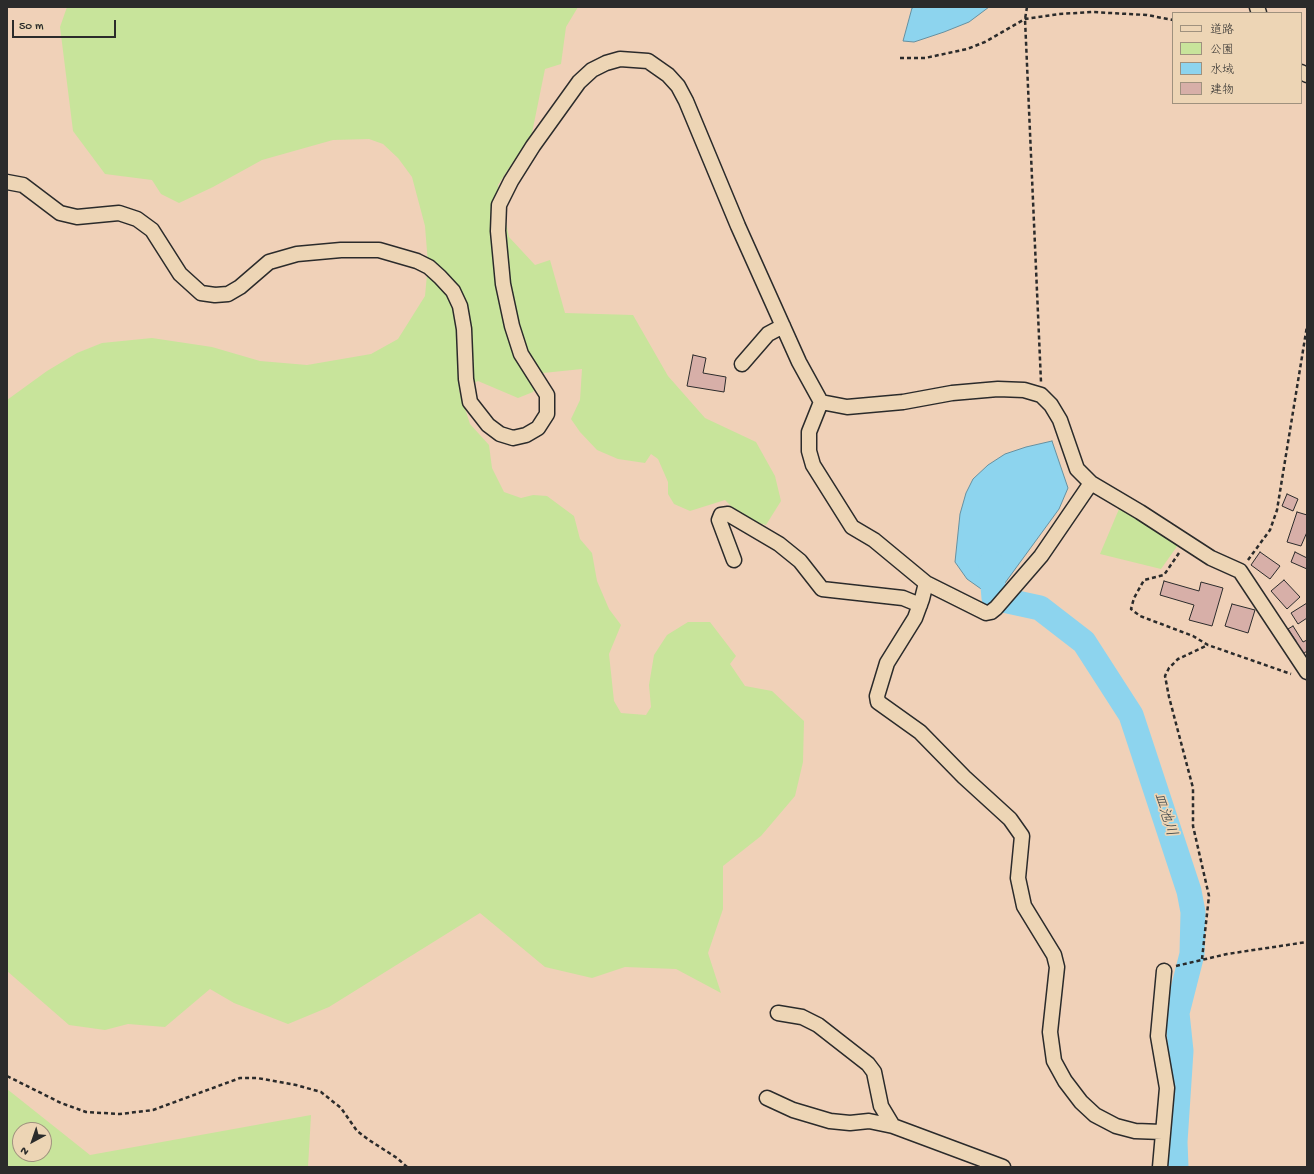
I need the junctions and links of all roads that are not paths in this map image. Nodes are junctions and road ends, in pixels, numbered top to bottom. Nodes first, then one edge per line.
1 (7, 182) edge
2 (784, 326) junction
3 (742, 364) dead end
4 (821, 402) junction
5 (1091, 483) junction
6 (734, 560) dead end
7 (926, 583) junction
8 (920, 605) junction
9 (1307, 672) edge
10 (1164, 971) dead end
11 (778, 1013) dead end
12 (767, 1098) dead end
13 (893, 1126) junction
14 (1162, 1132) junction
15 (1003, 1167) edge
16 (1160, 1167) edge

1 - 2 street
2 - 3 street
2 - 4 street
4 - 5 street
4 - 7 street
5 - 7 street
5 - 9 street
6 - 8 street
7 - 8 street
8 - 14 street
10 - 14 street
11 - 13 street
12 - 13 street
13 - 15 street
14 - 16 street

